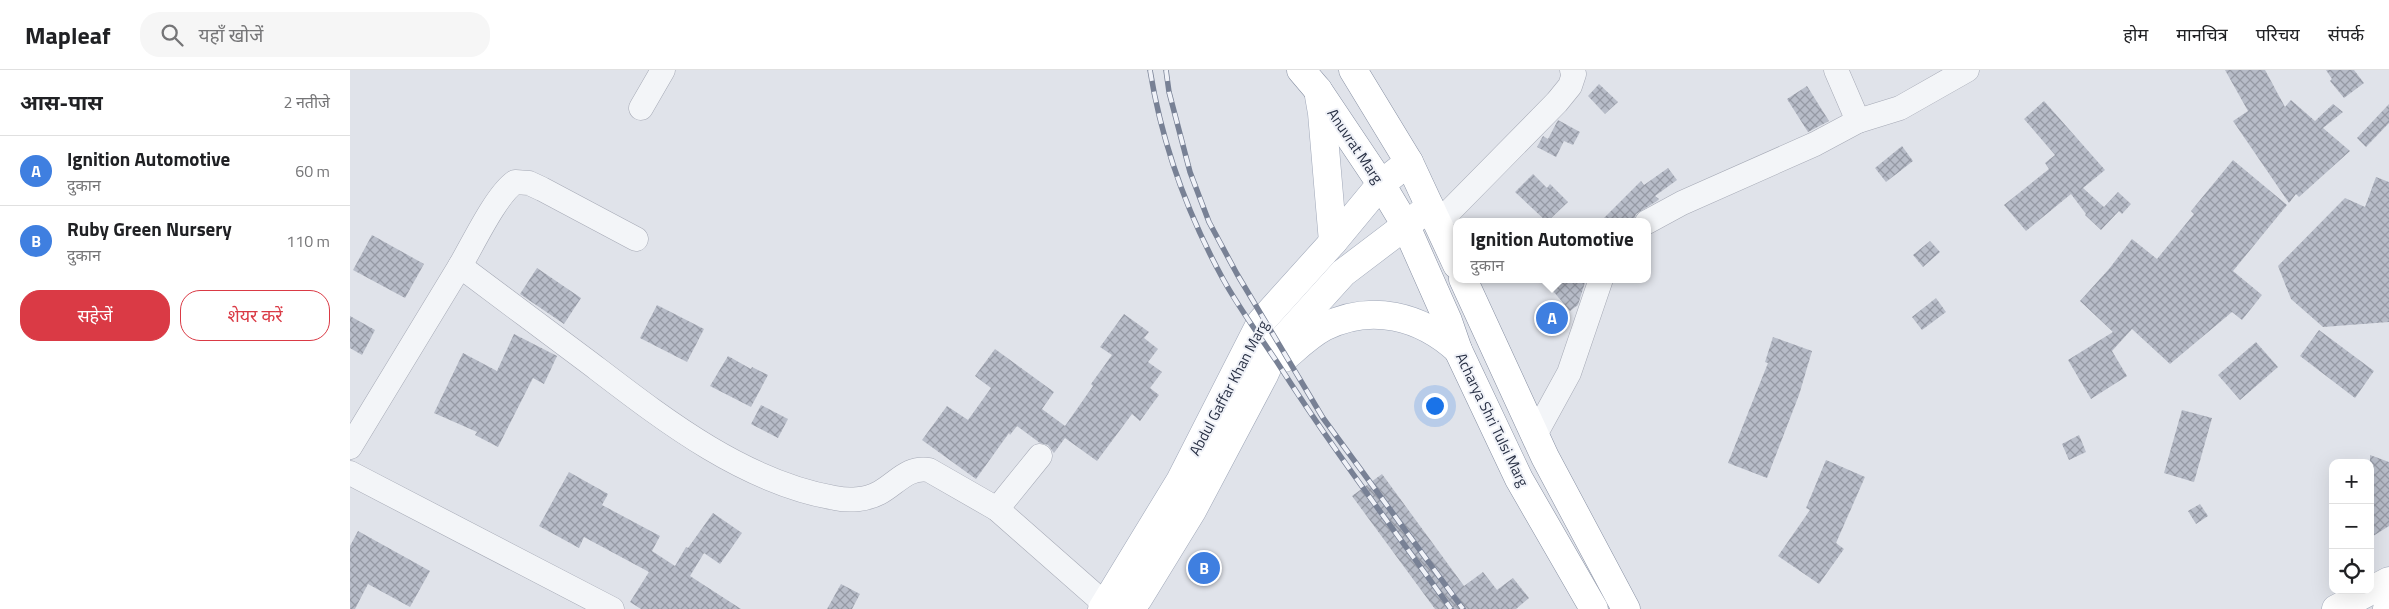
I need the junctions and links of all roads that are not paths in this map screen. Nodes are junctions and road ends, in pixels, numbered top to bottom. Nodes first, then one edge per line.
1 (664, 70) edge
2 (1354, 70) edge
3 (1572, 70) edge
4 (1836, 70) edge
5 (1967, 70) edge
6 (1310, 80) edge
7 (641, 108) dead end
8 (1858, 121) junction
9 (1409, 162) junction
10 (1381, 184) junction
11 (1434, 215) junction
12 (1651, 220) edge
13 (1405, 224) junction
14 (636, 239) dead end
15 (1333, 242) junction
16 (1453, 256) edge
17 (460, 266) junction
18 (1466, 283) edge
19 (1600, 283) edge
20 (1458, 350) junction
21 (1264, 375) junction
22 (1535, 435) junction
23 (350, 447) edge
24 (1040, 456) dead end
25 (350, 473) edge
26 (996, 509) junction
27 (2389, 581) edge
28 (1112, 608) edge
29 (612, 609) edge
30 (1594, 609) edge
31 (1626, 609) edge
32 (2336, 609) edge

1 - 7 street
2 - 9 main road
3 - 11 street
4 - 8 street
5 - 8 street
6 - 10 main road, Anuvrat Marg
6 - 15 main road
8 - 12 street
9 - 10 main road, Abdul Gaffar Khan Marg
9 - 11 main road
10 - 13 main road, Anuvrat Marg
10 - 15 main road, Abdul Gaffar Khan Marg
11 - 13 main road, Abdul Gaffar Khan Marg
11 - 16 main road
13 - 20 main road, Acharya Shri Tulsi Marg
13 - 21 main road, Abdul Gaffar Khan Marg
14 - 17 street
15 - 28 main road, Abdul Gaffar Khan Marg
17 - 23 street
17 - 26 street
18 - 22 main road, Acharya Shri Tulsi Marg
19 - 22 street
20 - 21 main road
20 - 30 main road, Acharya Shri Tulsi Marg
21 - 28 main road, Abdul Gaffar Khan Marg
22 - 31 main road, Acharya Shri Tulsi Marg
24 - 26 street
25 - 29 street
26 - 28 street
27 - 32 main road

